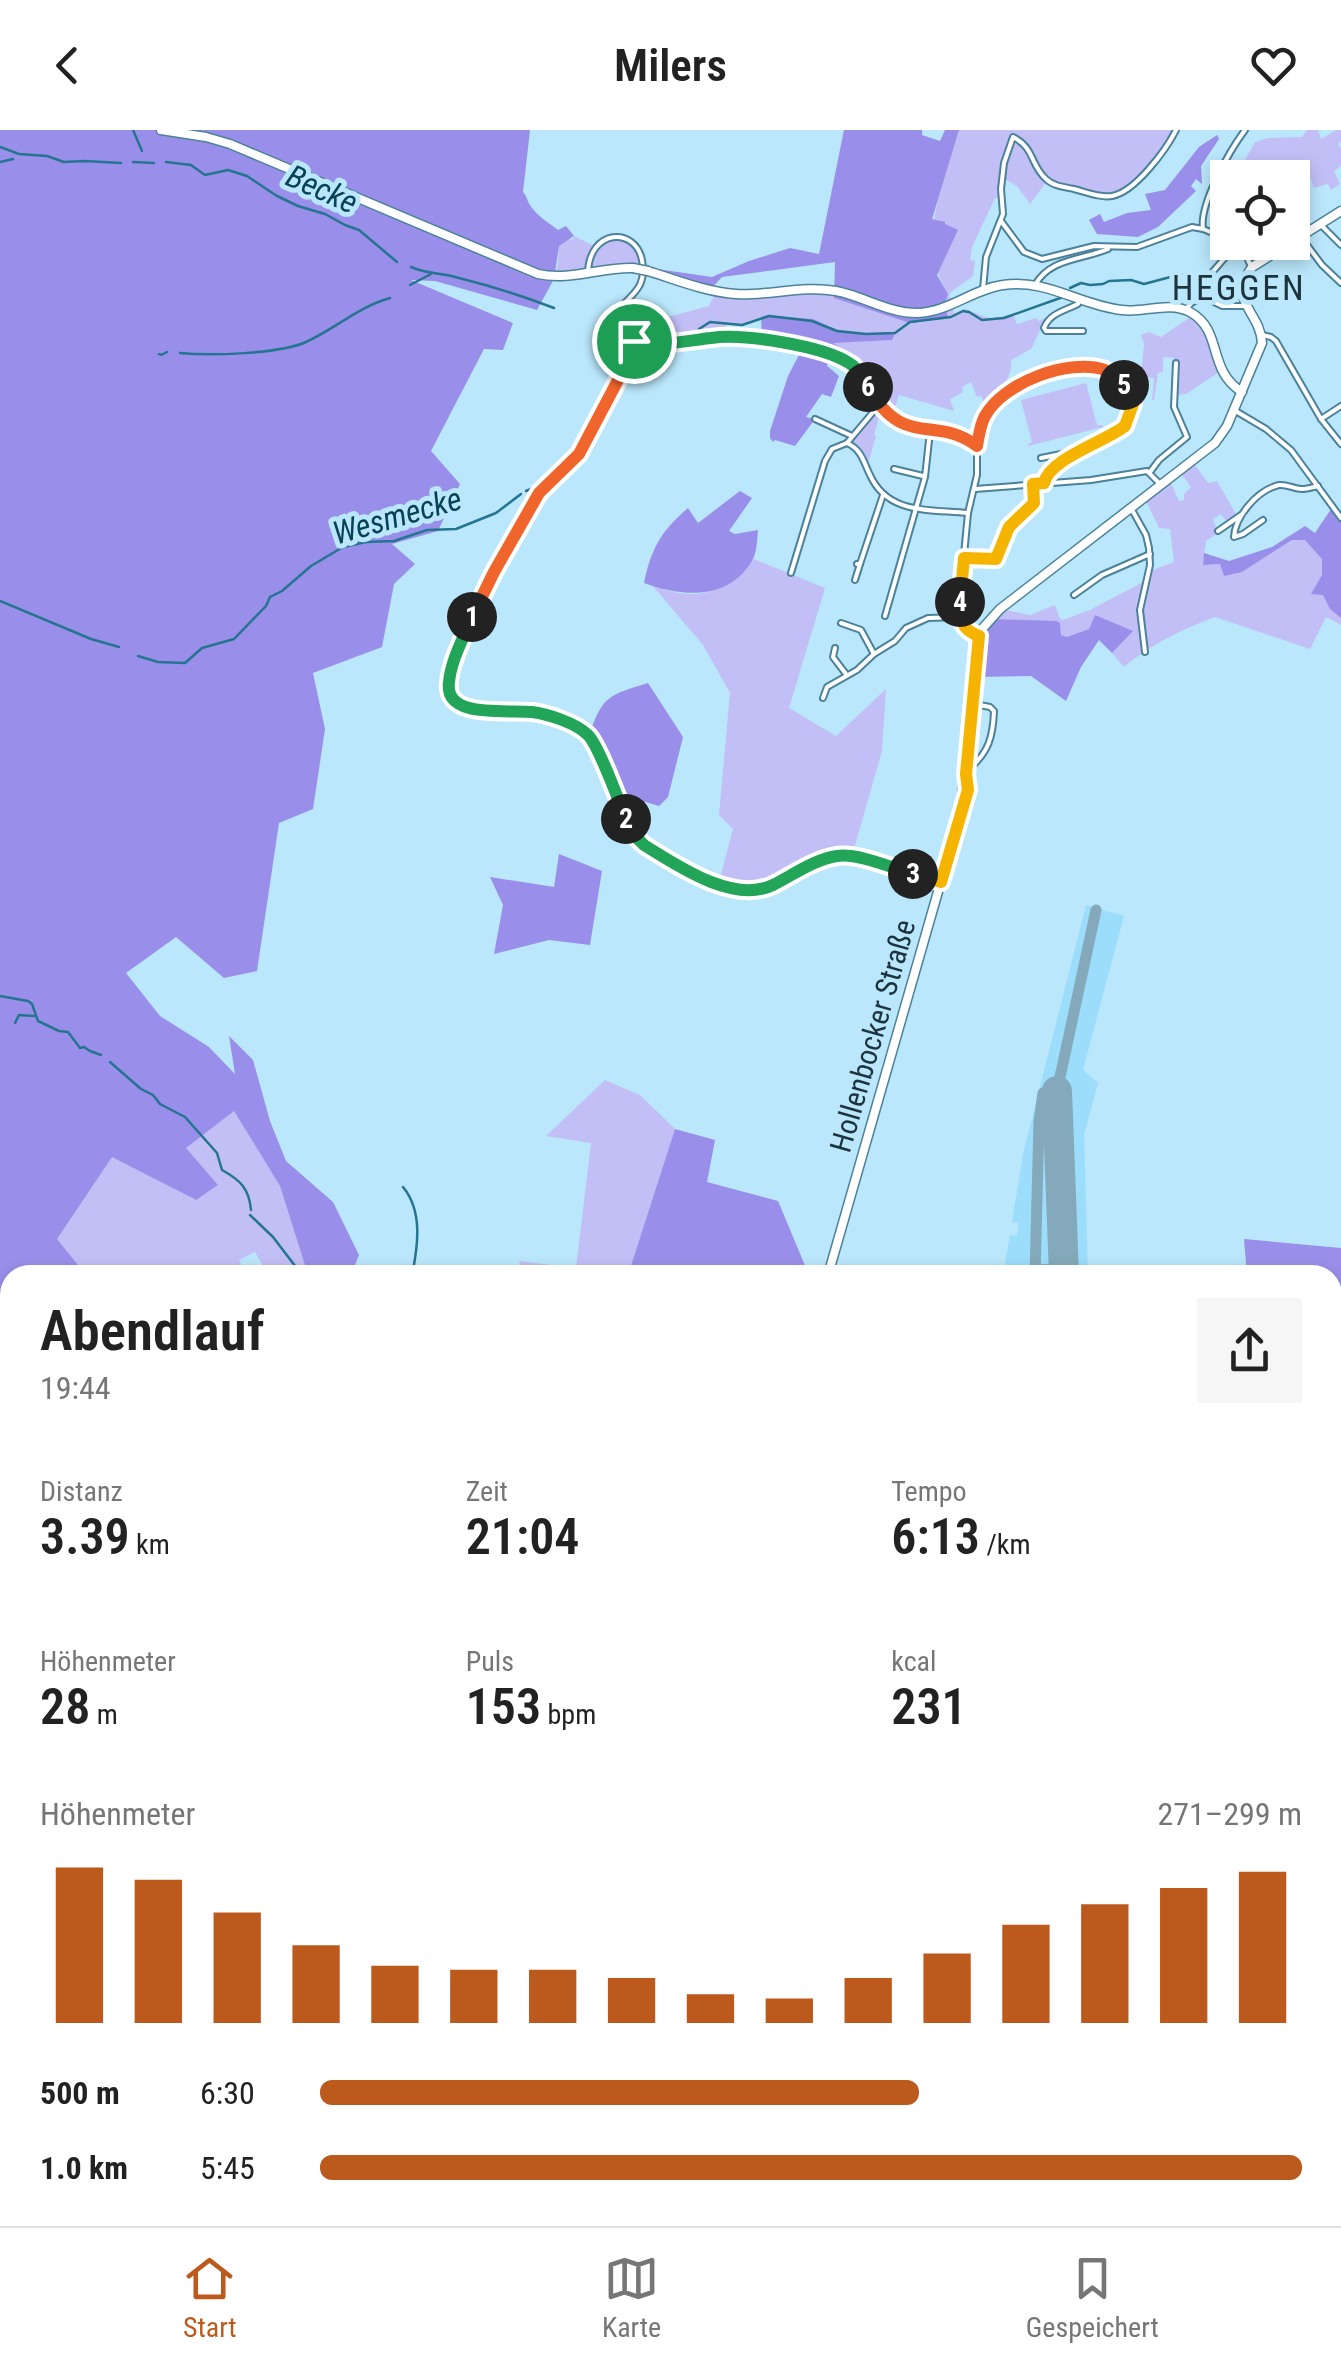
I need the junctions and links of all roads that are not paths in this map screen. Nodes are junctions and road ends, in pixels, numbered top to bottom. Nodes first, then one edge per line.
1 (161, 130) edge
2 (1176, 130) edge
3 (1245, 130) edge
4 (1341, 211) edge
5 (1001, 221) junction
6 (1321, 224) junction
7 (1203, 229) junction
8 (1310, 231) edge
9 (1210, 232) edge
10 (1341, 245) edge
11 (1112, 248) junction
12 (1310, 249) edge
13 (1219, 260) edge
14 (1248, 260) edge
15 (1263, 260) edge
16 (1252, 267) junction
17 (588, 272) junction
18 (1341, 283) edge
19 (1035, 285) junction
20 (982, 290) junction
21 (1204, 297) junction
22 (1079, 298) junction
23 (1245, 306) junction
24 (1186, 310) junction
25 (1084, 331) dead end
26 (1262, 335) junction
27 (634, 341) junction
28 (1176, 362) dead end
29 (1242, 392) junction
30 (879, 405) junction
31 (1341, 406) edge
32 (1234, 410) junction
33 (815, 419) dead end
34 (1321, 419) junction
35 (930, 430) junction
36 (852, 436) junction
37 (848, 443) junction
38 (1341, 444) edge
39 (977, 446) junction
40 (1080, 450) junction
41 (1041, 458) dead end
42 (894, 469) dead end
43 (1150, 472) junction
44 (925, 477) junction
45 (1044, 483) junction
46 (1033, 484) junction
47 (1160, 484) junction
48 (1318, 486) junction
49 (975, 490) junction
50 (883, 496) junction
51 (917, 508) junction
52 (1130, 508) junction
53 (1245, 512) junction
54 (968, 513) junction
55 (1341, 518) edge
56 (1262, 520) dead end
57 (1218, 531) dead end
58 (1150, 554) junction
59 (964, 558) junction
60 (792, 573) dead end
61 (855, 580) dead end
62 (1074, 595) dead end
63 (885, 616) dead end
64 (960, 617) junction
65 (840, 622) dead end
66 (979, 636) junction
67 (835, 648) dead end
68 (1145, 652) dead end
69 (874, 654) junction
70 (846, 676) junction
71 (823, 698) dead end
72 (972, 703) junction
73 (967, 771) junction
74 (941, 882) junction
75 (831, 1265) edge

1 - 17 main road
2 - 5 street
3 - 7 street
4 - 6 main road
5 - 11 street
5 - 20 street
6 - 8 main road
6 - 10 street
7 - 9 street
7 - 11 street
11 - 19 street
12 - 18 street
13 - 21 street
14 - 16 street
15 - 16 main road
16 - 23 main road
17 - 20 main road, bridge
17 - 27 street
19 - 20 main road
19 - 22 main road
21 - 23 street
21 - 24 street
22 - 24 main road
22 - 25 street
23 - 26 main road
24 - 29 main road
26 - 29 main road
26 - 34 street
27 - 30 street
27 - 74 street
28 - 43 street
29 - 32 main road
30 - 35 street
30 - 36 street
31 - 34 street
32 - 47 main road
32 - 48 street
33 - 36 street
34 - 38 street
35 - 39 street
35 - 44 street
36 - 37 street
37 - 50 street
37 - 60 street
39 - 40 street
39 - 49 street
40 - 41 street
40 - 45 street
42 - 44 street
43 - 45 street
43 - 47 street
44 - 51 street
45 - 46 street
46 - 49 street
46 - 59 street
47 - 52 main road
48 - 53 street
48 - 55 street
49 - 54 street
50 - 51 street
50 - 61 street
51 - 54 street
51 - 63 street
52 - 58 street
52 - 66 main road
53 - 56 street
53 - 57 street
54 - 59 street
58 - 62 street
58 - 68 street
59 - 64 street
64 - 66 street
64 - 69 street
65 - 69 street
66 - 72 main road, Hollenbocker Straße
67 - 70 street
69 - 70 street
70 - 71 street
72 - 73 main road, Hollenbocker Straße
72 - 73 street
73 - 74 main road, Hollenbocker Straße
74 - 75 main road, Hollenbocker Straße

